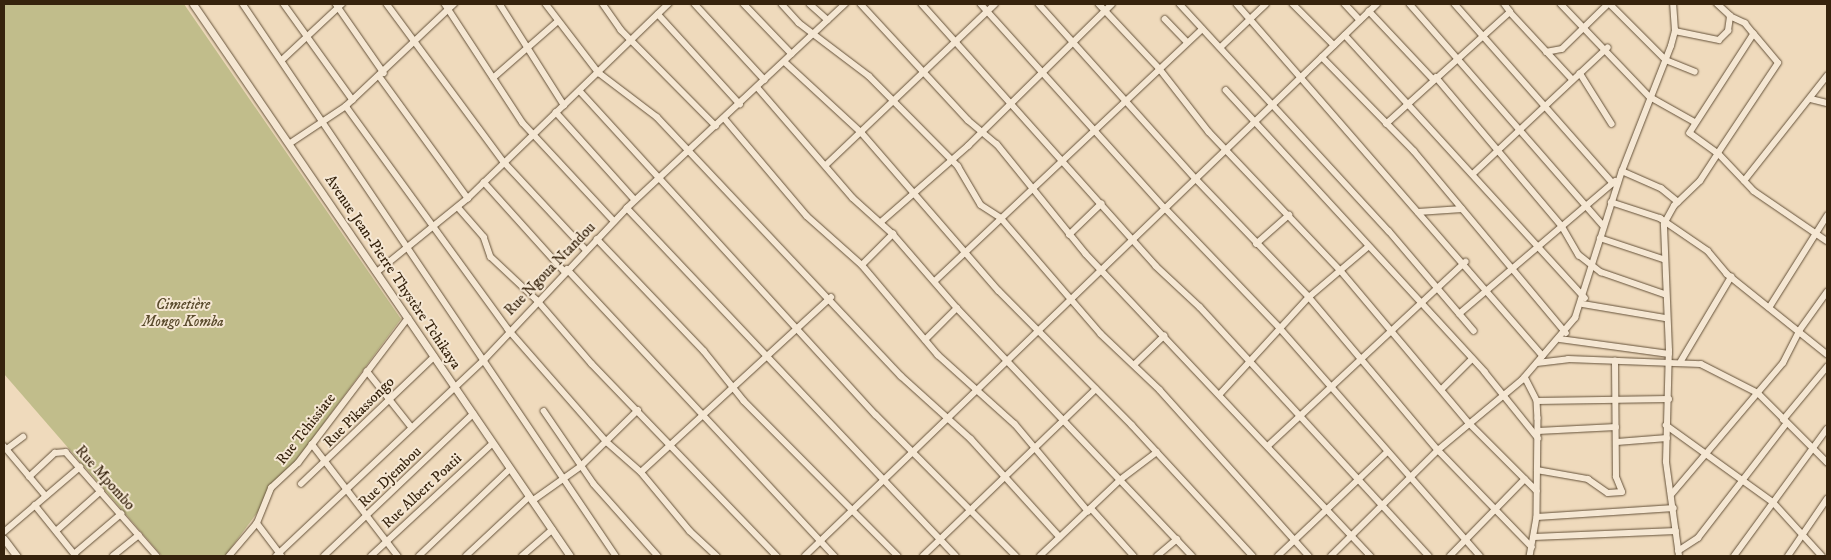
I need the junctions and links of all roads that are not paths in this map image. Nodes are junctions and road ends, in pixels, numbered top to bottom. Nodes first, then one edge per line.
1 (193, 4) edge
2 (243, 4) edge
3 (284, 4) edge
4 (387, 4) edge
5 (454, 4) edge
6 (500, 4) edge
7 (546, 4) edge
8 (603, 4) edge
9 (656, 4) edge
10 (668, 4) edge
11 (696, 4) edge
12 (744, 4) edge
13 (782, 4) edge
14 (810, 4) edge
15 (845, 4) edge
16 (861, 4) edge
17 (922, 4) edge
18 (981, 4) edge
19 (996, 4) edge
20 (1039, 4) edge
21 (1099, 4) edge
22 (1112, 4) edge
23 (1180, 4) edge
24 (1237, 4) edge
25 (1266, 4) edge
26 (1293, 4) edge
27 (1346, 4) edge
28 (1377, 4) edge
29 (1410, 4) edge
30 (1455, 4) edge
31 (1504, 4) edge
32 (1561, 4) edge
33 (1609, 4) edge
34 (1672, 4) edge
35 (1717, 4) edge
36 (339, 5) edge
37 (447, 6) edge
38 (988, 11) junction
39 (1106, 11) junction
40 (1369, 11) junction
41 (660, 12) junction
42 (1510, 12) junction
43 (1730, 16) junction
44 (1164, 19) dead end
45 (1251, 19) junction
46 (828, 20) junction
47 (1360, 20) junction
48 (558, 21) junction
49 (1584, 28) junction
50 (1202, 29) junction
51 (1675, 31) junction
52 (815, 34) junction
53 (1754, 34) junction
54 (1344, 35) junction
55 (1484, 35) junction
56 (308, 39) junction
57 (633, 39) junction
58 (956, 40) junction
59 (1186, 41) junction
60 (1073, 42) junction
61 (414, 45) junction
62 (1334, 45) junction
63 (526, 47) junction
64 (1221, 47) junction
65 (1606, 48) junction
66 (1546, 52) junction
67 (792, 54) junction
68 (1322, 57) junction
69 (1460, 57) junction
70 (282, 60) junction
71 (1666, 60) junction
72 (785, 62) junction
73 (1159, 68) junction
74 (926, 71) junction
75 (1042, 72) junction
76 (1694, 72) dead end
77 (599, 73) junction
78 (1580, 73) junction
79 (382, 75) junction
80 (1827, 76) edge
81 (493, 78) junction
82 (1434, 78) junction
83 (1298, 79) junction
84 (1572, 79) junction
85 (765, 80) junction
86 (758, 88) junction
87 (1226, 90) dead end
88 (580, 91) junction
89 (1650, 97) junction
90 (1811, 99) junction
91 (353, 100) junction
92 (1011, 100) junction
93 (1128, 100) junction
94 (1409, 101) junction
95 (1546, 102) junction
96 (893, 103) junction
97 (1827, 103) edge
98 (740, 104) junction
99 (564, 105) junction
100 (346, 106) junction
101 (1271, 106) junction
102 (556, 112) junction
103 (725, 119) junction
104 (1256, 120) junction
105 (324, 122) junction
106 (1695, 122) junction
107 (1386, 124) junction
108 (1612, 124) dead end
109 (1520, 125) junction
110 (716, 126) junction
111 (1095, 131) junction
112 (982, 132) junction
113 (862, 133) junction
114 (533, 134) junction
115 (289, 144) junction
116 (1225, 149) junction
117 (1497, 149) junction
118 (689, 150) junction
119 (1718, 153) junction
120 (952, 161) junction
121 (1063, 161) junction
122 (504, 162) junction
123 (826, 165) junction
124 (1474, 173) junction
125 (1621, 174) junction
126 (661, 176) junction
127 (1196, 179) junction
128 (1744, 181) junction
129 (484, 182) junction
130 (1613, 183) junction
131 (1034, 186) junction
132 (913, 190) junction
133 (468, 198) junction
134 (635, 200) junction
135 (1611, 202) junction
136 (1678, 202) junction
137 (1101, 204) junction
138 (1589, 205) junction
139 (458, 207) junction
140 (627, 208) junction
141 (1165, 208) junction
142 (1462, 209) junction
143 (1418, 212) junction
144 (1289, 215) junction
145 (1827, 216) edge
146 (1001, 218) junction
147 (614, 221) junction
148 (881, 222) junction
149 (1664, 224) junction
150 (1603, 225) junction
151 (436, 226) junction
152 (1562, 226) junction
153 (1814, 233) junction
154 (893, 234) junction
155 (1069, 235) junction
156 (1600, 238) junction
157 (598, 239) junction
158 (1133, 239) junction
159 (1827, 241) edge
160 (1256, 244) junction
161 (1537, 245) junction
162 (1368, 247) junction
163 (410, 248) junction
164 (586, 250) junction
165 (967, 250) junction
166 (1663, 259) junction
167 (1465, 262) junction
168 (862, 265) junction
169 (1511, 268) junction
170 (1593, 268) junction
171 (565, 270) junction
172 (1102, 270) junction
173 (1341, 271) junction
174 (377, 272) junction
175 (1731, 277) junction
176 (935, 281) junction
177 (1437, 288) junction
178 (1488, 289) junction
179 (1827, 292) edge
180 (1664, 294) junction
181 (831, 297) junction
182 (1309, 297) junction
183 (1070, 299) junction
184 (537, 300) junction
185 (1421, 301) junction
186 (1584, 301) junction
187 (957, 308) junction
188 (1769, 308) junction
189 (1459, 314) junction
190 (408, 318) junction
191 (1665, 318) junction
192 (1280, 327) junction
193 (798, 328) junction
194 (1040, 329) junction
195 (508, 330) junction
196 (1391, 330) junction
197 (1474, 331) dead end
198 (1799, 331) junction
199 (1566, 333) junction
200 (1164, 336) junction
201 (1560, 339) junction
202 (925, 340) junction
203 (1669, 354) junction
204 (1827, 354) edge
205 (1543, 356) junction
206 (434, 357) junction
207 (765, 357) junction
208 (1007, 359) junction
209 (1472, 359) junction
210 (484, 360) junction
211 (1249, 361) junction
212 (1360, 361) junction
213 (1615, 361) junction
214 (1681, 361) junction
215 (1668, 362) junction
216 (1537, 363) junction
217 (1134, 365) junction
218 (1827, 367) edge
219 (367, 371) junction
220 (1525, 377) junction
221 (453, 385) junction
222 (732, 386) junction
223 (1443, 388) junction
224 (977, 389) junction
225 (1096, 389) junction
226 (1332, 389) junction
227 (1758, 393) junction
228 (1220, 394) junction
229 (1504, 394) junction
230 (390, 398) junction
231 (1669, 399) junction
232 (1537, 400) junction
233 (1617, 400) junction
234 (638, 410) junction
235 (544, 411) dead end
236 (473, 414) junction
237 (702, 415) junction
238 (1302, 417) junction
239 (946, 418) junction
240 (1068, 420) junction
241 (1785, 422) junction
242 (1470, 423) junction
243 (1666, 424) junction
244 (410, 425) junction
245 (1616, 427) junction
246 (1827, 429) edge
247 (1538, 431) junction
248 (23, 437) dead end
249 (1538, 438) junction
250 (1667, 438) junction
251 (607, 442) junction
252 (1617, 442) junction
253 (312, 444) junction
254 (491, 444) junction
255 (672, 444) junction
256 (1268, 446) junction
257 (5, 447) edge
258 (1037, 449) junction
259 (915, 450) junction
260 (1438, 450) junction
261 (1814, 450) junction
262 (1157, 452) junction
263 (1386, 453) junction
264 (1708, 456) junction
265 (327, 462) junction
266 (1827, 462) edge
267 (80, 467) junction
268 (580, 467) junction
269 (509, 470) junction
270 (1537, 470) junction
271 (641, 472) junction
272 (1005, 476) junction
273 (29, 477) junction
274 (1741, 477) junction
275 (564, 478) junction
276 (1410, 479) junction
277 (1525, 479) junction
278 (1120, 480) junction
279 (882, 482) junction
280 (1359, 482) junction
281 (301, 484) dead end
282 (346, 489) junction
283 (102, 491) junction
284 (1537, 491) junction
285 (1671, 495) junction
286 (46, 496) junction
287 (530, 499) junction
288 (1827, 499) edge
289 (1774, 502) junction
290 (35, 505) junction
291 (1381, 506) junction
292 (972, 508) junction
293 (1495, 508) junction
294 (1674, 508) junction
295 (854, 509) junction
296 (1090, 509) junction
297 (1328, 510) junction
298 (121, 514) junction
299 (366, 517) junction
300 (1537, 517) junction
301 (257, 523) junction
302 (552, 530) junction
303 (56, 531) junction
304 (1676, 531) junction
305 (4, 532) edge
306 (1802, 535) junction
307 (139, 536) junction
308 (1352, 536) junction
309 (1060, 537) junction
310 (1534, 537) junction
311 (4, 539) edge
312 (1177, 539) junction
313 (942, 540) junction
314 (1295, 540) junction
315 (1467, 540) junction
316 (820, 541) junction
317 (386, 542) junction
318 (1532, 547) junction
319 (1678, 553) edge
320 (75, 555) edge
321 (279, 555) edge
322 (17, 556) edge
323 (114, 556) edge
324 (157, 556) edge
325 (229, 556) edge
326 (324, 556) edge
327 (371, 556) edge
328 (398, 556) edge
329 (419, 556) edge
330 (466, 556) edge
331 (522, 556) edge
332 (569, 556) edge
333 (616, 556) edge
334 (658, 556) edge
335 (718, 556) edge
336 (777, 556) edge
337 (805, 556) edge
338 (835, 556) edge
339 (898, 556) edge
340 (923, 556) edge
341 (956, 556) edge
342 (1016, 556) edge
343 (1040, 556) edge
344 (1134, 556) edge
345 (1157, 556) edge
346 (1192, 556) edge
347 (1253, 556) edge
348 (1278, 556) edge
349 (1309, 556) edge
350 (1331, 556) edge
351 (1370, 556) edge
352 (1429, 556) edge
353 (1450, 556) edge
354 (1480, 556) edge
355 (1530, 556) edge
356 (1734, 556) edge
357 (1788, 556) edge
358 (1822, 556) edge

1 - 115 street, Avenue Jean-Pierre Thystère Tchikaya
2 - 70 street
3 - 56 street
4 - 61 street
5 - 37 street
6 - 63 street
7 - 48 street
8 - 57 street
9 - 41 street
10 - 41 street
11 - 85 street
12 - 67 street
13 - 52 street
14 - 46 street
15 - 46 street, Rue Ngoua Ntandou
16 - 74 street
17 - 58 street
18 - 38 street
19 - 38 street
20 - 60 street
21 - 39 street
22 - 39 street
23 - 50 street
24 - 45 street
25 - 45 street
26 - 62 street
27 - 47 street
28 - 40 street
29 - 69 street
30 - 55 street
31 - 42 street
32 - 49 street
33 - 49 street
33 - 71 street
34 - 51 street
35 - 43 street
36 - 56 street
36 - 79 street
37 - 61 street
37 - 81 street
38 - 58 street
38 - 75 street
39 - 60 street
39 - 73 street
40 - 47 street
40 - 82 street
41 - 57 street
41 - 98 street
42 - 55 street
42 - 66 street
43 - 51 street
43 - 53 street
44 - 59 street
45 - 64 street
45 - 83 street
46 - 52 street, Rue Ngoua Ntandou
47 - 54 street
48 - 63 street
48 - 77 street
49 - 65 street
49 - 66 street
50 - 59 street
50 - 64 street
51 - 71 street
52 - 67 street, Rue Ngoua Ntandou
52 - 96 street
53 - 106 street
53 - 119 street
54 - 62 street
54 - 94 street
55 - 69 street
55 - 95 street
56 - 70 street
56 - 91 street
57 - 77 street
57 - 110 street
58 - 74 street
58 - 92 street
59 - 73 street
60 - 75 street
60 - 93 street
61 - 79 street
61 - 122 street
62 - 68 street
63 - 81 street
63 - 99 street
64 - 101 street
65 - 78 street
65 - 89 street
66 - 84 street
67 - 72 street, Rue Ngoua Ntandou
68 - 83 street
68 - 107 street
69 - 82 street
69 - 109 street
70 - 105 street
71 - 76 street
71 - 89 street
72 - 85 street, Rue Ngoua Ntandou
72 - 113 street
73 - 93 street
73 - 116 street
74 - 96 street
74 - 112 street
75 - 92 street
75 - 111 street
77 - 88 street
77 - 118 street
78 - 84 street
78 - 108 street
79 - 91 street
79 - 133 street
80 - 90 street
81 - 114 street
82 - 94 street
82 - 117 street
83 - 101 street
83 - 143 street
84 - 95 street
85 - 86 street, Rue Ngoua Ntandou
86 - 98 street, Rue Ngoua Ntandou
86 - 123 street
87 - 104 street
88 - 99 street
88 - 126 street
89 - 106 street
89 - 125 street
90 - 97 street
90 - 128 street
91 - 100 street
92 - 112 street
92 - 121 street
93 - 111 street
93 - 127 street
94 - 107 street
94 - 124 street
95 - 109 street
95 - 130 street
96 - 113 street
96 - 120 street
98 - 103 street, Rue Ngoua Ntandou
99 - 102 street
100 - 105 street
100 - 151 street
101 - 104 street
101 - 177 street
102 - 114 street
102 - 134 street
103 - 110 street, Rue Ngoua Ntandou
103 - 168 street
104 - 116 street
104 - 162 street
105 - 115 street
105 - 163 street
106 - 119 street
107 - 142 street
109 - 117 street
109 - 138 street
110 - 118 street, Rue Ngoua Ntandou
111 - 121 street
111 - 141 street
112 - 120 street
112 - 131 street
113 - 123 street
113 - 132 street
114 - 122 street
114 - 147 street
115 - 174 street, Avenue Jean-Pierre Thystère Tchikaya
116 - 127 street
116 - 144 street
117 - 124 street
117 - 152 street
118 - 126 street, Rue Ngoua Ntandou
118 - 181 street
119 - 128 street
119 - 136 street
120 - 132 street
120 - 146 street
121 - 131 street
121 - 137 street
122 - 129 street
122 - 164 street
123 - 148 street
124 - 161 street
125 - 130 street
125 - 135 street
125 - 136 street
126 - 134 street, Rue Ngoua Ntandou
126 - 193 street
127 - 141 street
127 - 160 street
128 - 153 street
129 - 133 street
129 - 171 street
130 - 138 street
131 - 146 street
131 - 155 street
132 - 148 street
132 - 165 street
133 - 139 street
134 - 140 street, Rue Ngoua Ntandou
135 - 149 street
135 - 150 street
136 - 149 street
137 - 155 street
137 - 158 street
138 - 150 street
138 - 152 street
139 - 151 street
139 - 184 street
140 - 147 street, Rue Ngoua Ntandou
140 - 207 street
141 - 158 street
141 - 192 street
142 - 143 street
142 - 169 street
143 - 167 street
144 - 160 street
144 - 173 street
145 - 153 street
146 - 165 street
146 - 183 street
147 - 157 street, Rue Ngoua Ntandou
148 - 154 street
149 - 166 street
149 - 175 street
150 - 156 street
151 - 163 street
151 - 195 street
152 - 161 street
152 - 170 street
153 - 159 street
153 - 188 street
154 - 168 street
154 - 176 street
155 - 172 street
156 - 166 street
156 - 170 street
157 - 164 street, Rue Ngoua Ntandou
157 - 222 street
158 - 172 street
158 - 211 street
160 - 182 street
161 - 169 street
161 - 186 street
162 - 173 street
162 - 185 street
163 - 174 street
163 - 210 street
164 - 171 street, Rue Ngoua Ntandou
165 - 176 street
165 - 194 street
166 - 180 street
167 - 177 street
167 - 178 street
168 - 202 street
169 - 178 street
169 - 199 street
170 - 180 street
170 - 186 street
171 - 184 street, Rue Ngoua Ntandou
171 - 237 street
172 - 183 street
172 - 200 street
173 - 182 street
173 - 196 street
174 - 190 street, Avenue Jean-Pierre Thystère Tchikaya
175 - 188 street
175 - 214 street
176 - 187 street
177 - 185 street
177 - 189 street
178 - 189 street
178 - 205 street
179 - 198 street
180 - 191 street
181 - 193 street
181 - 239 street
182 - 192 street
182 - 212 street
183 - 194 street
183 - 217 street
184 - 195 street, Rue Ngoua Ntandou
184 - 234 street
185 - 196 street
185 - 209 street
186 - 191 street
186 - 199 street
187 - 202 street
187 - 208 street
188 - 198 street
189 - 197 street
190 - 206 street, Avenue Jean-Pierre Thystère Tchikaya
190 - 219 street, Rue Tchissiate
191 - 203 street
192 - 211 street
192 - 226 street
193 - 207 street
193 - 259 street
194 - 208 street
194 - 225 street
195 - 210 street, Rue Ngoua Ntandou
195 - 251 street
196 - 212 street
196 - 223 street
198 - 204 street
198 - 227 street
199 - 201 street
200 - 217 street
200 - 228 street
201 - 203 street
201 - 205 street
202 - 224 street
203 - 215 street
205 - 216 street
206 - 221 street, Avenue Jean-Pierre Thystère Tchikaya
206 - 230 street, Rue Pikassongo
207 - 222 street
207 - 279 street
208 - 224 street
208 - 240 street
209 - 223 street
209 - 229 street
210 - 221 street, Rue Ngoua Ntandou
210 - 275 street
211 - 228 street
211 - 238 street
212 - 226 street
212 - 260 street
213 - 215 street
213 - 216 street
213 - 233 street
214 - 215 street
214 - 227 street
215 - 231 street
216 - 220 street
217 - 314 street
218 - 241 street
219 - 230 street
219 - 253 street, Rue Tchissiate
220 - 229 street
220 - 232 street
221 - 236 street, Avenue Jean-Pierre Thystère Tchikaya
221 - 244 street, Rue Ngoua Ntandou
222 - 237 street
222 - 295 street
223 - 242 street
224 - 239 street
224 - 258 street
225 - 240 street
225 - 262 street
226 - 238 street
226 - 263 street
227 - 241 street
227 - 264 street
228 - 256 street
229 - 242 street
229 - 249 street
230 - 244 street
230 - 265 street, Rue Pikassongo
231 - 233 street
231 - 243 street
232 - 233 street
232 - 247 street
233 - 245 street
234 - 251 street
234 - 255 street
235 - 268 street
236 - 254 street, Avenue Jean-Pierre Thystère Tchikaya
236 - 299 street, Rue Djembou
237 - 255 street
237 - 316 street
238 - 256 street
238 - 280 street
239 - 259 street
239 - 272 street
240 - 258 street
240 - 278 street
241 - 261 street
241 - 274 street
242 - 260 street
242 - 277 street
243 - 250 street
243 - 264 street
244 - 282 street, Rue Ngoua Ntandou
245 - 247 street
245 - 252 street
246 - 261 street
247 - 249 street
248 - 257 street
249 - 270 street
250 - 252 street
250 - 285 street
251 - 268 street
251 - 271 street
252 - 270 street
253 - 265 street
253 - 301 street, Rue Tchissiate
254 - 269 street, Avenue Jean-Pierre Thystère Tchikaya
254 - 317 street, Rue Albert Poatii
255 - 271 street
255 - 336 street
256 - 297 street
257 - 273 street
258 - 272 street
258 - 296 street
259 - 279 street
259 - 292 street
260 - 276 street
260 - 293 street
261 - 266 street
261 - 289 street
262 - 278 street
262 - 347 street
263 - 276 street
263 - 280 street
264 - 274 street
264 - 285 street
265 - 281 street, Rue Pikassongo
265 - 282 street
267 - 273 street, Rue Mpombo
267 - 283 street, Rue Mpombo
267 - 286 street
268 - 275 street
268 - 334 street
269 - 287 street, Avenue Jean-Pierre Thystère Tchikaya
269 - 329 street
270 - 284 street
271 - 335 street
272 - 292 street
272 - 309 street
273 - 286 street
274 - 289 street
274 - 319 street
275 - 287 street
275 - 333 street
276 - 291 street
276 - 315 street
277 - 284 street
277 - 293 street
278 - 296 street
278 - 312 street
279 - 295 street
279 - 313 street
280 - 291 street
280 - 297 street
282 - 299 street
282 - 321 street, Rue Ngoua Ntandou
283 - 298 street, Rue Mpombo
283 - 303 street
284 - 300 street
285 - 294 street
286 - 290 street
287 - 302 street, Avenue Jean-Pierre Thystère Tchikaya
287 - 330 street
288 - 306 street
289 - 306 street
289 - 356 street
290 - 303 street
290 - 305 street
291 - 308 street
291 - 352 street
292 - 313 street
292 - 342 street
293 - 315 street
293 - 318 street
294 - 300 street
294 - 304 street
295 - 316 street
295 - 339 street
296 - 309 street
296 - 344 street
297 - 308 street
297 - 314 street
298 - 307 street, Rue Mpombo
298 - 320 street
299 - 317 street
299 - 326 street, Rue Djembou
300 - 310 street
301 - 321 street
301 - 325 street, Rue Tchissiate
302 - 331 street
302 - 332 street, Avenue Jean-Pierre Thystère Tchikaya
303 - 320 street
304 - 310 street
304 - 319 street
306 - 357 street
306 - 358 street
307 - 323 street
307 - 324 street, Rue Mpombo
308 - 350 street
308 - 351 street
309 - 343 street
310 - 318 street
311 - 322 street
312 - 345 street
312 - 346 street
313 - 340 street
313 - 341 street
314 - 348 street
314 - 349 street
315 - 353 street
315 - 354 street
316 - 337 street
316 - 338 street
317 - 327 street, Rue Albert Poatii
317 - 328 street
318 - 355 street

